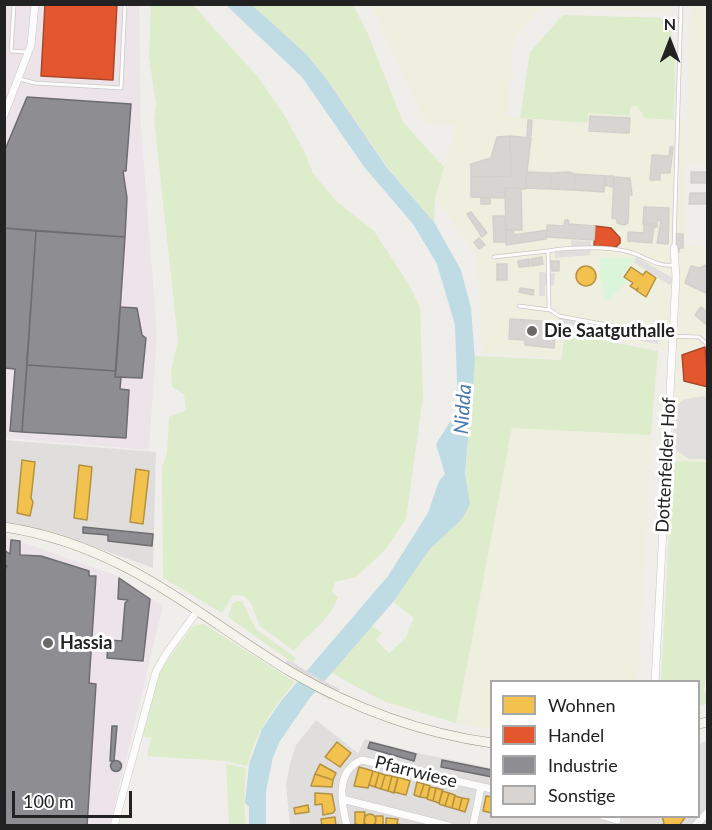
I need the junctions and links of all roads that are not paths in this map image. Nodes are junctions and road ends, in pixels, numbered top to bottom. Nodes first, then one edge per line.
1 (14, 4) edge
2 (35, 4) edge
3 (125, 4) edge
4 (681, 4) edge
5 (28, 52) junction
6 (19, 79) junction
7 (4, 115) edge
8 (674, 248) joint
9 (548, 251) junction
10 (494, 257) dead end
11 (673, 265) junction
12 (519, 306) dead end
13 (550, 310) junction
14 (672, 337) junction
15 (708, 345) edge
16 (4, 527) edge
17 (198, 610) junction
18 (655, 680) edge
19 (490, 743) edge
20 (481, 787) junction
21 (490, 789) edge
22 (342, 799) junction
23 (708, 812) edge
24 (114, 825) edge
25 (347, 825) edge
26 (449, 825) edge
27 (473, 825) edge
28 (695, 825) edge

1 - 5 lane
2 - 5 street
3 - 6 lane
4 - 8 lane
5 - 6 street
6 - 7 street
8 - 11 street, Dottenfelder Hof
9 - 10 lane
9 - 11 lane
9 - 13 lane
11 - 14 street, Dottenfelder Hof
12 - 13 lane
13 - 14 lane
14 - 15 lane
14 - 18 street, Dottenfelder Hof
16 - 17 main road
17 - 19 main road
17 - 24 street
20 - 21 street, Pfarrwiese
20 - 22 street, Pfarrwiese
20 - 27 street, Pfarrwiese
22 - 25 street, Pfarrwiese
22 - 26 street
23 - 28 street

